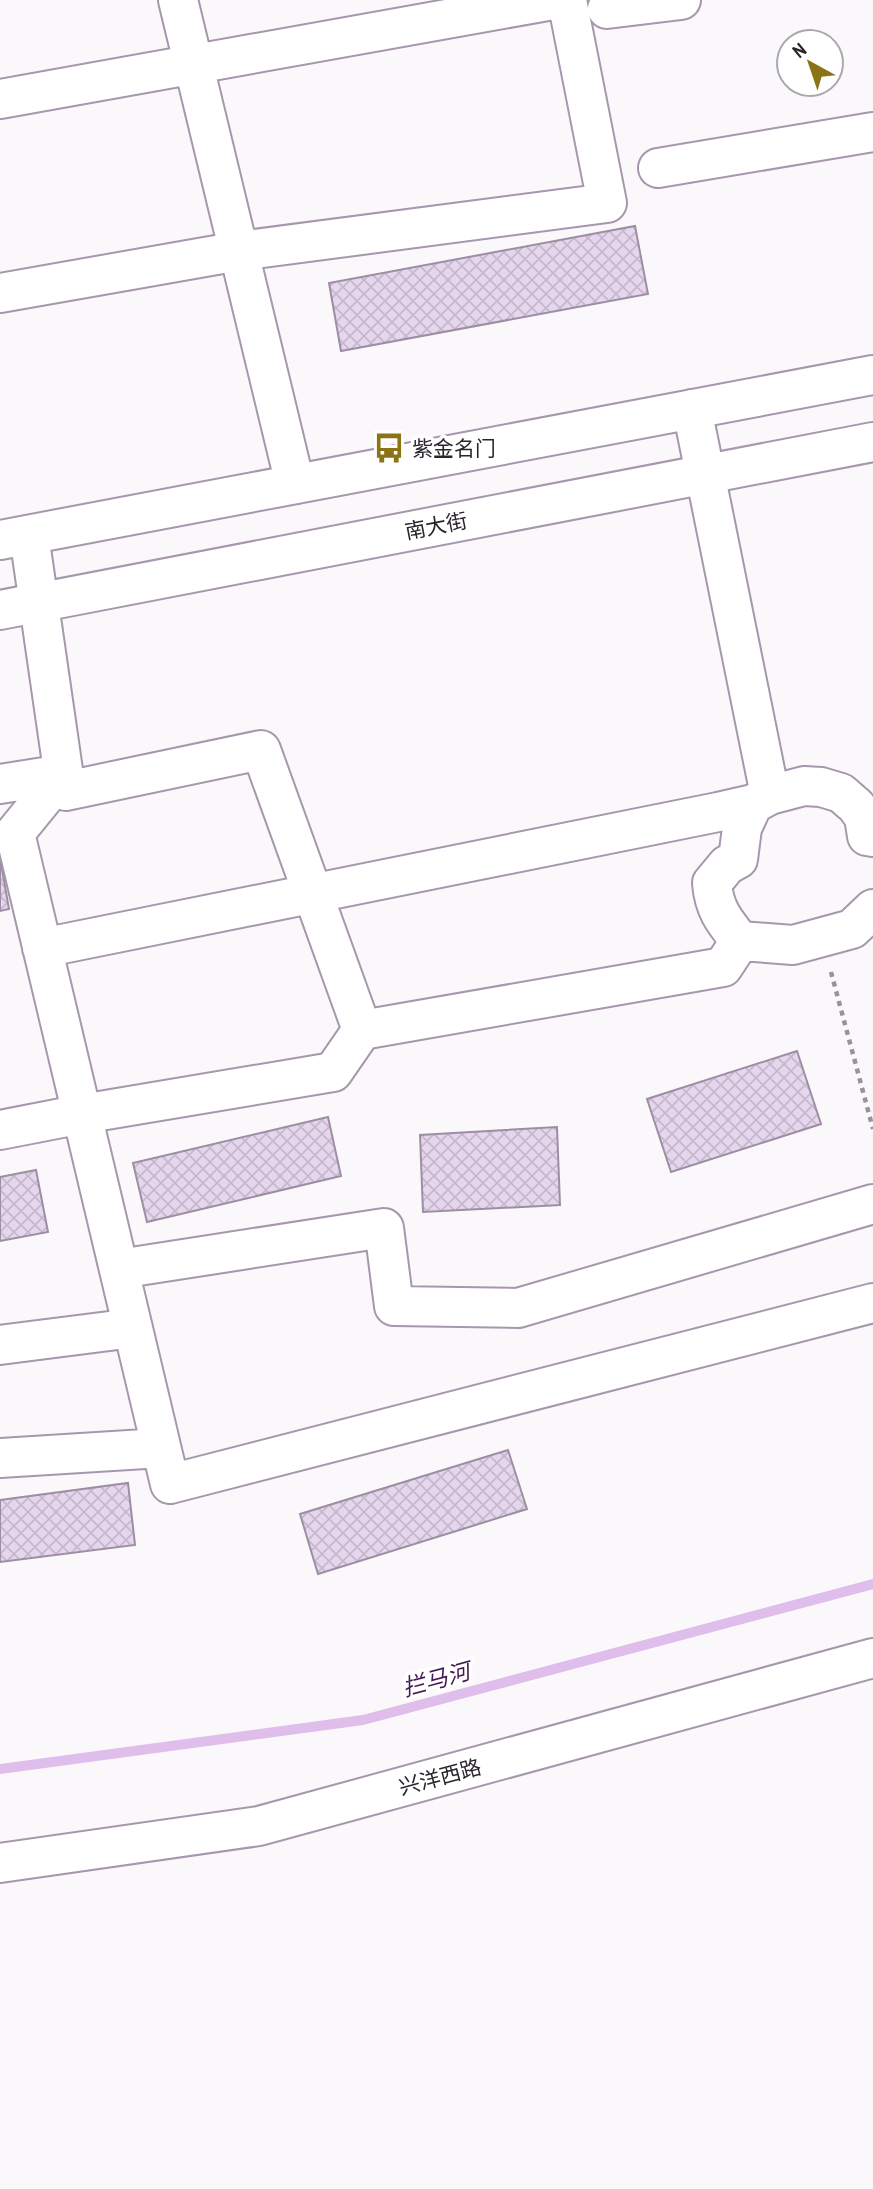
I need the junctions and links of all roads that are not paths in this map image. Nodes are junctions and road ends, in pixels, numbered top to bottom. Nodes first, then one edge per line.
1 (178, 0) edge
2 (554, 0) edge
3 (567, 0) edge
4 (681, 0) edge
5 (607, 9) dead end
6 (193, 62) junction
7 (0, 99) edge
8 (873, 132) edge
9 (659, 168) dead end
10 (239, 251) junction
11 (0, 293) edge
12 (873, 375) edge
13 (692, 409) junction
14 (873, 442) edge
15 (706, 474) junction
16 (295, 484) junction
17 (14, 538) edge
18 (38, 602) junction
19 (0, 610) edge
20 (63, 774) junction
21 (0, 784) edge
22 (762, 800) junction
23 (873, 837) edge
24 (313, 894) junction
25 (873, 909) edge
26 (740, 941) junction
27 (42, 948) junction
28 (362, 1030) junction
29 (82, 1114) junction
30 (0, 1130) edge
31 (873, 1204) edge
32 (119, 1269) junction
33 (873, 1303) edge
34 (133, 1328) junction
35 (0, 1345) edge
36 (162, 1448) junction
37 (0, 1458) edge
38 (873, 1658) edge
39 (0, 1863) edge

1 - 6 street
2 - 6 street
3 - 10 street
4 - 5 street
6 - 7 street
6 - 10 street
8 - 9 street
10 - 11 street
10 - 16 street
12 - 13 street
13 - 15 street
13 - 16 street
14 - 15 street, 南大街
15 - 18 street, 南大街
15 - 22 street
16 - 17 street
17 - 18 street
18 - 19 street, 南大街
18 - 20 street
20 - 21 street
20 - 24 street
20 - 27 street
22 - 23 street
22 - 24 street
22 - 26 street
24 - 27 street
24 - 28 street
25 - 26 street
26 - 28 street
27 - 29 street
28 - 29 street
29 - 30 street
29 - 32 street
31 - 32 street
32 - 34 street
33 - 36 street
34 - 35 street
34 - 36 street
36 - 37 street
38 - 39 street, 兴洋西路

